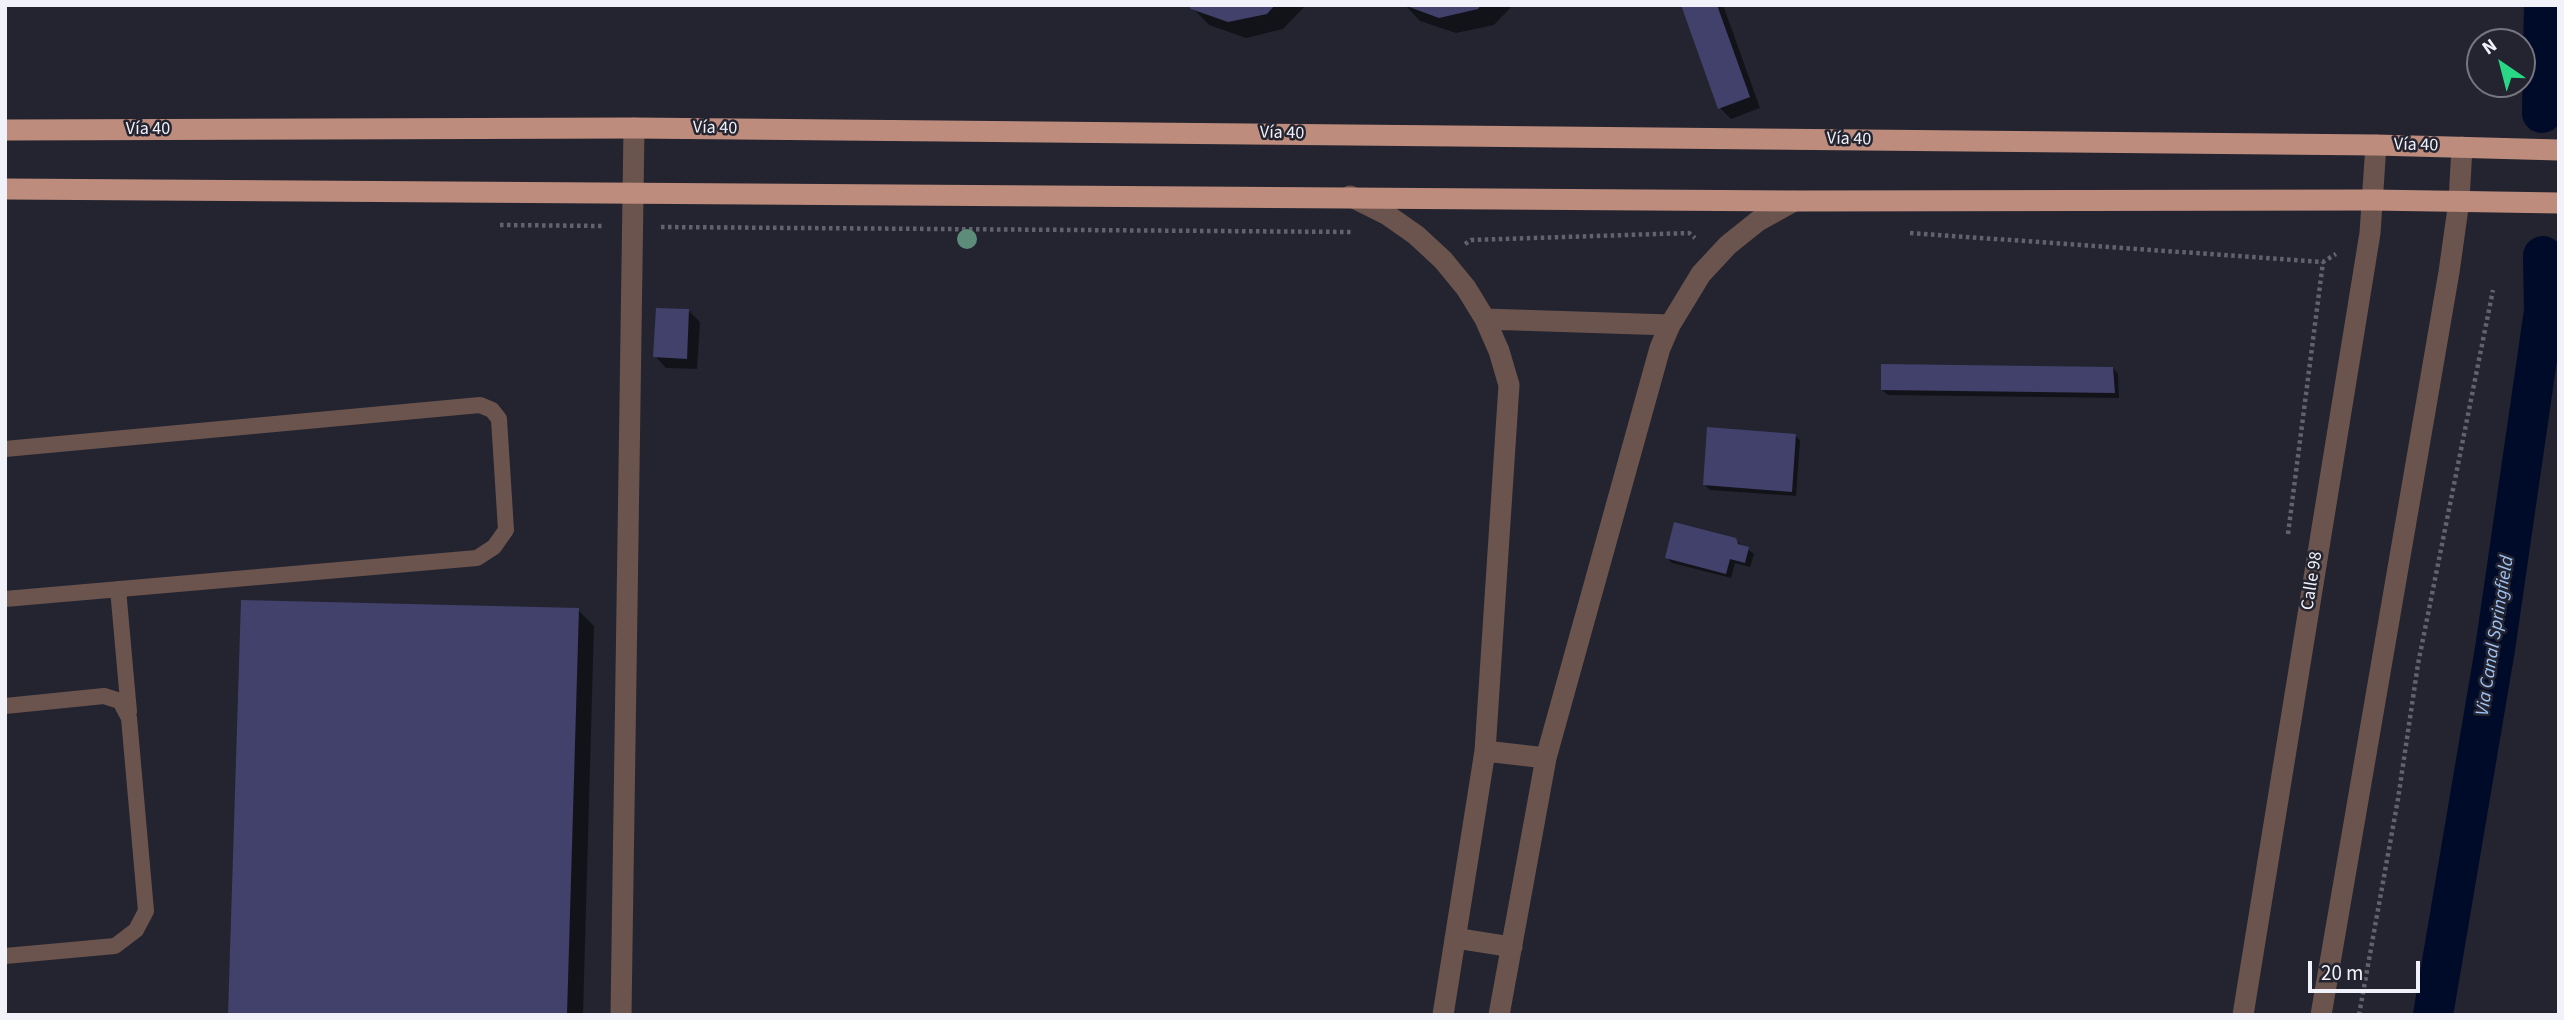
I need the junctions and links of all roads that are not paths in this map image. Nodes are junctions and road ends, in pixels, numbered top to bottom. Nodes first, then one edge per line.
1 (634, 128) junction
2 (5, 130) edge
3 (2376, 145) junction
4 (2462, 147) junction
5 (2559, 150) edge
6 (5, 190) edge
7 (632, 193) junction
8 (1350, 196) junction
9 (2372, 200) junction
10 (1794, 201) junction
11 (2459, 201) junction
12 (2559, 203) edge
13 (1485, 318) junction
14 (1670, 325) junction
15 (5, 449) edge
16 (118, 589) junction
17 (5, 599) edge
18 (5, 706) edge
19 (129, 718) junction
20 (1485, 751) junction
21 (1546, 758) junction
22 (1455, 938) junction
23 (1513, 947) junction
24 (5, 956) edge
25 (621, 1015) edge
26 (1443, 1015) edge
27 (1499, 1015) edge
28 (2243, 1015) edge
29 (2321, 1015) edge

1 - 2 highway, Vía 40
1 - 3 highway, Vía 40
1 - 7 street
3 - 4 highway, Vía 40
3 - 9 street, Calle 98
4 - 5 highway, Vía 40
4 - 11 street
6 - 7 highway
7 - 8 highway
7 - 25 street
8 - 10 highway
8 - 13 street
9 - 10 highway
9 - 11 highway
9 - 28 street, Calle 98
10 - 14 street
11 - 12 highway
11 - 29 street
13 - 14 street
13 - 20 street
14 - 21 street
15 - 16 lane
16 - 17 lane
16 - 19 lane
18 - 19 lane
19 - 24 lane
20 - 21 street
20 - 22 street
21 - 23 street
22 - 23 street
22 - 26 street
23 - 27 street

